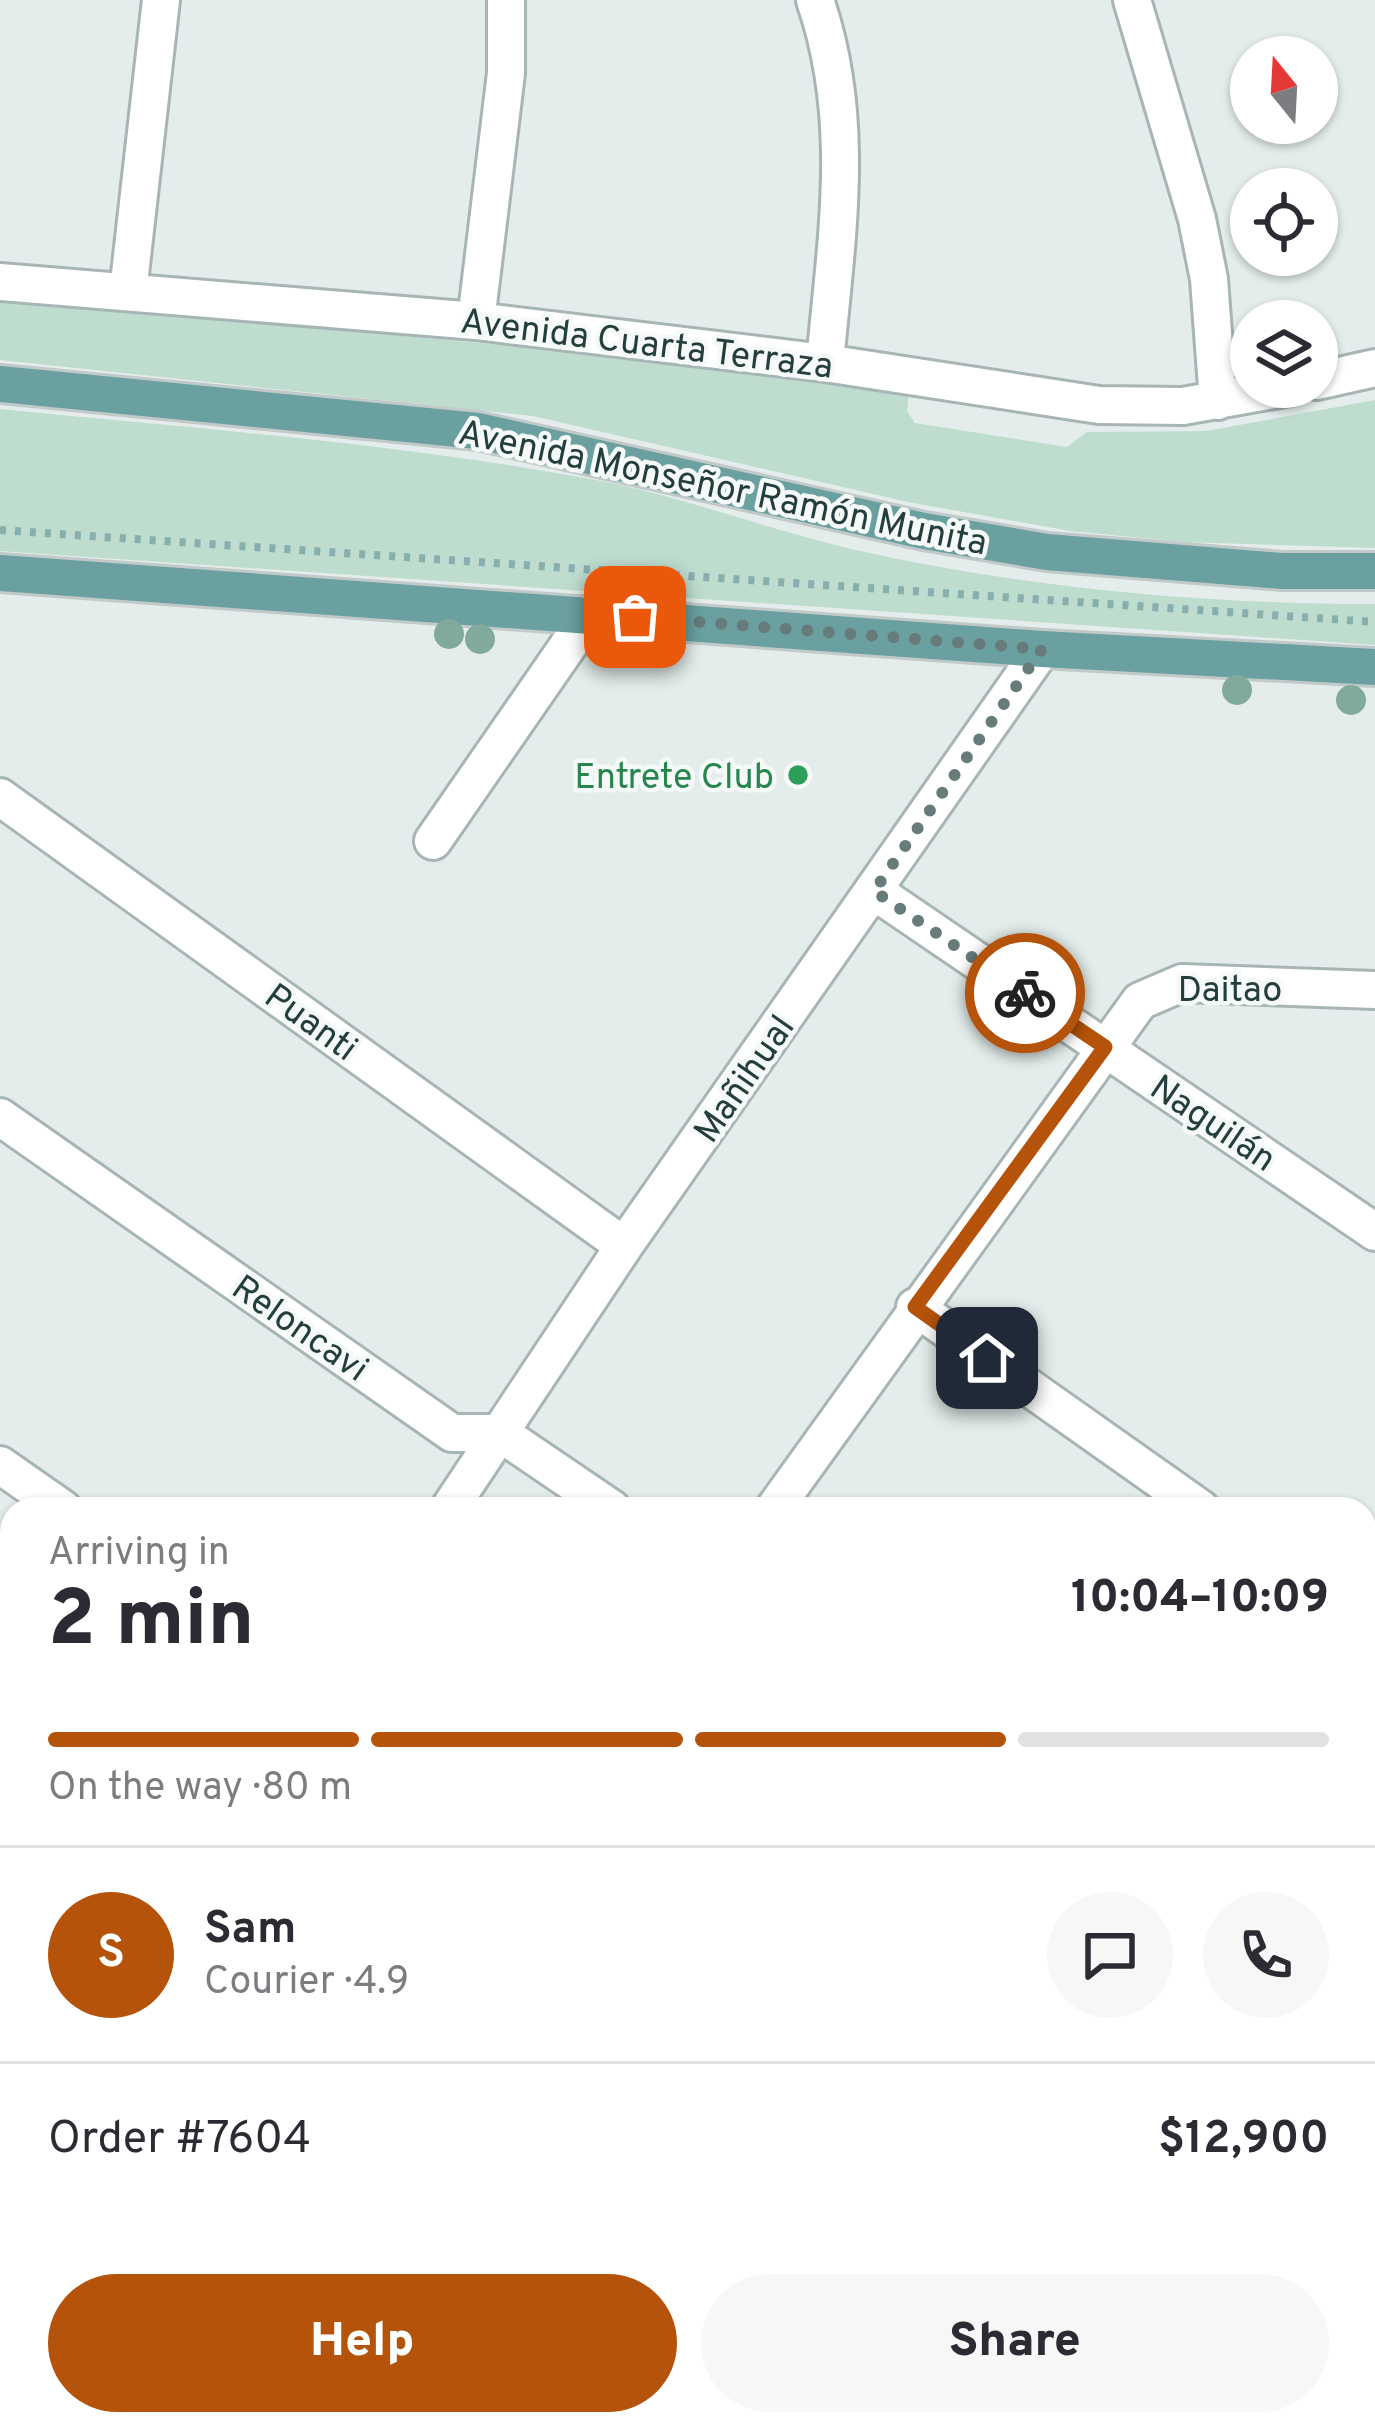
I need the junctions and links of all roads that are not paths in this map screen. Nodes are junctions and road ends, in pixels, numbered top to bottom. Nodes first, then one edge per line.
1 (161, 0) edge
2 (506, 0) edge
3 (815, 0) edge
4 (1132, 0) edge
5 (0, 282) edge
6 (128, 292) junction
7 (476, 321) junction
8 (825, 363) junction
9 (1375, 368) edge
10 (1338, 376) edge
11 (0, 384) edge
12 (1230, 399) edge
13 (1218, 401) junction
14 (1375, 571) edge
15 (0, 573) edge
16 (590, 614) junction
17 (1042, 649) junction
18 (1375, 667) edge
19 (0, 797) edge
20 (433, 842) dead end
21 (874, 891) junction
22 (1375, 990) edge
23 (1105, 1047) junction
24 (0, 1117) edge
25 (1375, 1232) edge
26 (624, 1246) junction
27 (915, 1307) junction
28 (500, 1433) junction
29 (0, 1465) edge
30 (46, 1497) edge
31 (456, 1497) edge
32 (594, 1497) edge
33 (782, 1497) edge
34 (1184, 1497) edge

1 - 6 street
2 - 7 street
3 - 8 street
4 - 13 street
5 - 6 street, Avenida Cuarta Terraza
6 - 7 street, Avenida Cuarta Terraza
7 - 8 street, Avenida Cuarta Terraza
8 - 13 street, Avenida Cuarta Terraza
9 - 10 street
11 - 14 main road, Avenida Monseñor Ramón Munita
12 - 13 street, Avenida Cuarta Terraza
15 - 16 main road
16 - 17 main road
16 - 20 street
17 - 18 main road
17 - 21 street, Mañihual
19 - 26 street, Puanti
21 - 23 street, Naguilán
21 - 26 street, Mañihual
22 - 23 street, Daitao
23 - 25 street, Naguilán
23 - 27 street, Daitao
24 - 28 street, Reloncavi
26 - 28 street, Mañihual
27 - 33 street, Daitao
27 - 34 street
28 - 31 street, Mañihual
28 - 32 street, Reloncavi
29 - 30 street

